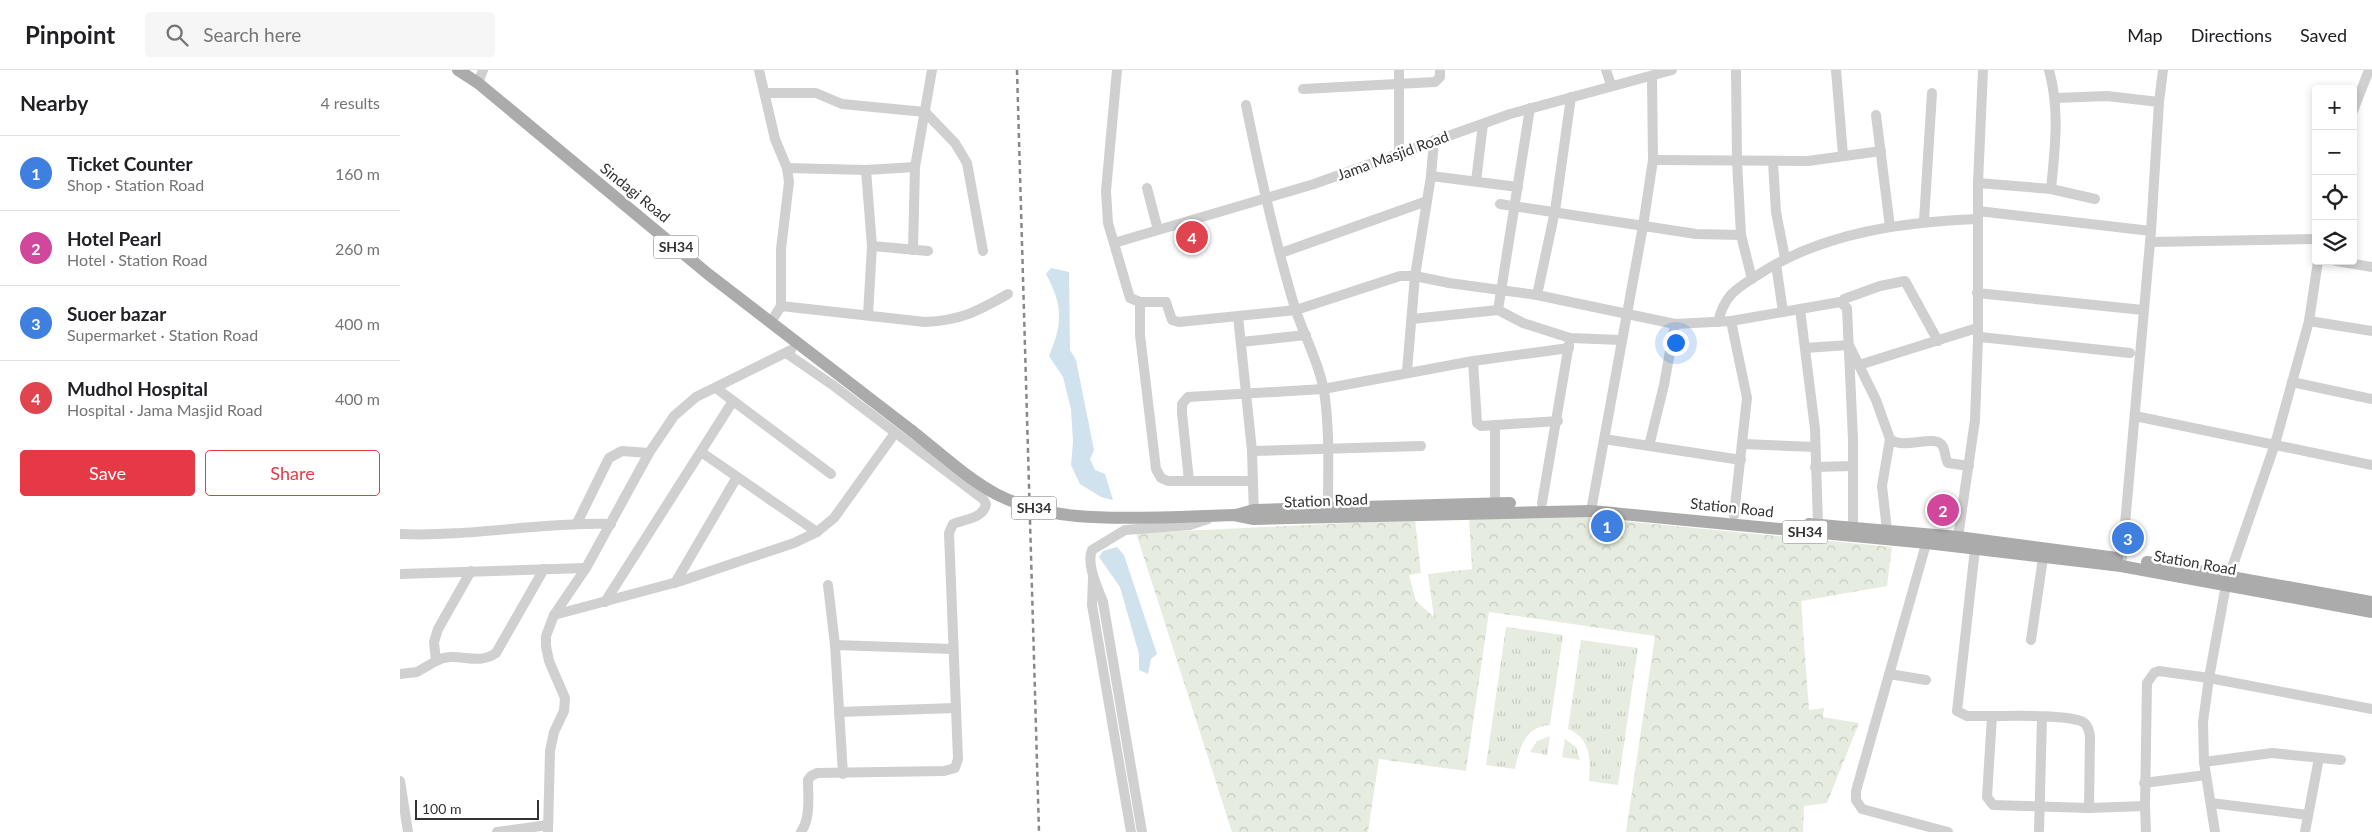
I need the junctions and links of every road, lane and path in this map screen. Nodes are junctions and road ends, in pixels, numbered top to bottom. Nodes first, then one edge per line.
1 (458, 70) edge
2 (483, 70) edge
3 (759, 70) edge
4 (932, 70) edge
5 (1117, 70) edge
6 (1399, 70) edge
7 (1440, 70) edge
8 (1606, 70) edge
9 (1672, 70) edge
10 (1736, 70) edge
11 (1836, 70) edge
12 (1983, 70) edge
13 (2049, 70) edge
14 (2163, 70) edge
15 (2369, 70) edge
16 (1652, 77) junction
17 (478, 83) junction
18 (1399, 84) junction
19 (1611, 85) junction
20 (1302, 89) dead end
21 (766, 93) junction
22 (1932, 93) dead end
23 (1570, 97) junction
24 (2056, 98) junction
25 (2357, 101) edge
26 (2159, 102) junction
27 (1246, 106) dead end
28 (1530, 108) junction
29 (925, 112) junction
30 (1876, 115) dead end
31 (1483, 124) junction
32 (1434, 140) junction
33 (1881, 151) junction
34 (1399, 154) junction
35 (1843, 155) junction
36 (1653, 160) junction
37 (1737, 161) junction
38 (1773, 162) junction
39 (915, 167) junction
40 (787, 168) junction
41 (866, 170) junction
42 (1431, 176) junction
43 (1476, 181) junction
44 (1978, 183) junction
45 (1518, 187) junction
46 (1147, 188) dead end
47 (2051, 188) junction
48 (1265, 198) junction
49 (2094, 199) dead end
50 (1427, 201) junction
51 (1500, 204) dead end
52 (1515, 206) junction
53 (1554, 210) junction
54 (1978, 215) junction
55 (1924, 222) junction
56 (1643, 226) junction
57 (1890, 227) junction
58 (1158, 230) junction
59 (2152, 231) junction
60 (1742, 235) junction
61 (2312, 239) edge
62 (2150, 242) junction
63 (1114, 243) junction
64 (872, 246) junction
65 (913, 250) junction
66 (928, 251) dead end
67 (982, 251) dead end
68 (1280, 253) junction
69 (1785, 258) junction
70 (1776, 264) junction
71 (2357, 264) edge
72 (2317, 265) edge
73 (2372, 267) edge
74 (1415, 276) junction
75 (1752, 279) junction
76 (1502, 290) junction
77 (1977, 293) junction
78 (1008, 294) dead end
79 (1537, 295) junction
80 (1844, 299) dead end
81 (1140, 302) junction
82 (781, 306) junction
83 (1800, 309) junction
84 (1296, 310) junction
85 (1498, 310) junction
86 (2143, 310) junction
87 (1782, 312) junction
88 (1627, 313) junction
89 (868, 315) junction
90 (1238, 316) junction
91 (1416, 316) junction
92 (2309, 321) junction
93 (770, 322) junction
94 (1718, 322) junction
95 (1731, 322) junction
96 (1675, 324) junction
97 (2372, 331) edge
98 (1978, 333) junction
99 (1306, 335) junction
100 (1622, 340) junction
101 (1938, 341) junction
102 (1241, 342) junction
103 (1569, 343) junction
104 (801, 344) junction
105 (1849, 345) junction
106 (1804, 348) junction
107 (786, 353) junction
108 (2130, 353) dead end
109 (1473, 360) junction
110 (1859, 366) junction
111 (1407, 372) junction
112 (2292, 382) junction
113 (716, 388) junction
114 (1323, 389) junction
115 (1247, 393) junction
116 (2372, 399) edge
117 (734, 401) junction
118 (2135, 416) junction
119 (1558, 421) junction
120 (1495, 425) junction
121 (912, 431) joint
122 (895, 433) junction
123 (1604, 438) junction
124 (1890, 439) junction
125 (1742, 444) junction
126 (2275, 444) junction
127 (1421, 446) dead end
128 (1649, 446) junction
129 (1814, 447) junction
130 (1328, 448) junction
131 (1252, 450) junction
132 (701, 452) junction
133 (649, 453) junction
134 (1740, 460) junction
135 (2372, 465) edge
136 (1853, 466) junction
137 (1969, 466) junction
138 (1815, 468) junction
139 (831, 474) dead end
140 (737, 477) junction
141 (1189, 481) junction
142 (1253, 481) junction
143 (1495, 503) junction
144 (1542, 503) junction
145 (1592, 507) junction
146 (1328, 508) junction
147 (1254, 515) junction
148 (1734, 515) junction
149 (1216, 516) junction
150 (577, 523) junction
151 (611, 524) junction
152 (1818, 525) junction
153 (1852, 527) junction
154 (1887, 530) junction
155 (817, 532) junction
156 (400, 534) edge
157 (1958, 537) junction
158 (1928, 538) junction
159 (1975, 549) junction
160 (2043, 558) junction
161 (2122, 558) junction
162 (586, 568) junction
163 (544, 569) junction
164 (471, 572) junction
165 (1093, 572) junction
166 (400, 574) edge
167 (2228, 580) junction
168 (675, 583) junction
169 (828, 585) dead end
170 (605, 602) junction
171 (2372, 602) edge
172 (2372, 612) edge
173 (554, 615) junction
174 (2031, 640) dead end
175 (834, 645) junction
176 (952, 649) junction
177 (436, 661) junction
178 (400, 674) edge
179 (1889, 674) junction
180 (2209, 678) junction
181 (1926, 680) dead end
182 (955, 708) junction
183 (2372, 710) edge
184 (839, 712) junction
185 (1992, 716) junction
186 (2042, 717) junction
187 (2319, 758) junction
188 (2341, 760) dead end
189 (2204, 762) junction
190 (843, 774) junction
191 (2206, 775) junction
192 (400, 781) edge
193 (2144, 783) junction
194 (2211, 803) junction
195 (2040, 806) junction
196 (2144, 806) junction
197 (2089, 808) junction
198 (2308, 815) junction
199 (548, 829) edge
200 (408, 832) edge
201 (497, 832) edge
202 (801, 832) edge
203 (1131, 832) edge
204 (1142, 832) edge
205 (1948, 832) edge
206 (2039, 832) edge
207 (2146, 832) edge
208 (2215, 832) edge
209 (2305, 832) edge

1 - 17 main road, Sindagi Road / SH34
2 - 17 street
3 - 21 street
4 - 29 street
5 - 63 street
6 - 18 street
7 - 18 street
8 - 19 street
9 - 16 street, Jama Masjid Road
10 - 37 street
11 - 35 street
12 - 44 street
13 - 24 street
14 - 26 street
15 - 25 street
16 - 19 street, Jama Masjid Road
16 - 36 street
17 - 93 main road, Sindagi Road / SH34
18 - 20 street
18 - 34 street
19 - 23 street, Jama Masjid Road
21 - 29 street
21 - 40 street
22 - 55 street
23 - 28 street, Jama Masjid Road
23 - 53 street
24 - 26 street
24 - 47 street
26 - 59 street
27 - 48 street
28 - 31 street, Jama Masjid Road
28 - 45 street
29 - 39 street
29 - 67 street
30 - 33 street
31 - 32 street, Jama Masjid Road
31 - 43 street
32 - 34 street, Jama Masjid Road
32 - 42 street
33 - 35 street
33 - 57 street
34 - 48 street, Jama Masjid Road
35 - 38 street
36 - 37 street
36 - 56 street
37 - 38 street
37 - 60 street
38 - 69 street
39 - 41 street
39 - 65 street
40 - 41 street
40 - 82 street
41 - 64 street
42 - 43 street
42 - 50 street
43 - 45 street
44 - 47 street
44 - 54 street
45 - 52 street
46 - 58 street
47 - 49 street
48 - 58 street, Jama Masjid Road
48 - 68 street
50 - 68 street
50 - 74 street
51 - 52 street
52 - 53 street
52 - 76 street
53 - 56 street
53 - 79 street
54 - 55 street
54 - 59 street
54 - 77 street
55 - 57 street
56 - 60 street
56 - 88 street
57 - 69 street
58 - 63 street, Jama Masjid Road
59 - 62 street
60 - 75 street
61 - 62 street
62 - 86 street
63 - 81 street
64 - 65 street
64 - 89 street
65 - 66 street
68 - 84 street
69 - 70 street
70 - 75 street
70 - 87 street
71 - 73 street
72 - 92 street
74 - 76 street
74 - 84 street
74 - 91 street
75 - 94 street
76 - 79 street
76 - 85 street
77 - 86 street
77 - 98 street
78 - 89 street
79 - 88 street
80 - 101 street
81 - 90 street
81 - 141 street
82 - 89 street
82 - 93 street
83 - 87 street
83 - 105 street
83 - 106 street
84 - 90 street
84 - 99 street
85 - 91 street
85 - 103 street
86 - 118 street
87 - 95 street
88 - 96 street
88 - 100 street
90 - 102 street
91 - 111 street
92 - 97 street
92 - 112 street
93 - 104 main road, Sindagi Road / SH34
94 - 95 street
94 - 96 street
95 - 125 street
96 - 128 street
98 - 101 street
98 - 108 street
98 - 137 street
99 - 102 street
99 - 114 street
100 - 103 street
100 - 123 street
101 - 110 street
102 - 115 street
103 - 109 street
103 - 119 street
104 - 107 street
104 - 121 main road, Sindagi Road / SH34
105 - 106 street
105 - 110 street
105 - 136 street
106 - 129 street
107 - 113 street
107 - 122 street
109 - 111 street
109 - 120 street
110 - 124 street
111 - 114 street
112 - 116 street
112 - 126 street
113 - 117 street
113 - 133 street
114 - 115 street
114 - 130 street
115 - 131 street
115 - 141 street
117 - 132 street
117 - 139 street
118 - 126 street
118 - 161 street
119 - 120 street
119 - 144 street
120 - 143 street
121 - 149 main road, Station Road / SH34, bridge
122 - 155 street
122 - 176 street
123 - 128 street
123 - 145 street
124 - 137 street
124 - 154 street
125 - 129 street
125 - 134 street
126 - 135 street
126 - 167 street
127 - 130 street
128 - 134 street
129 - 138 street
130 - 131 street
130 - 146 street
131 - 142 street
132 - 140 street
132 - 170 street
133 - 150 street
133 - 151 street
134 - 148 street
136 - 138 street
136 - 153 street
137 - 157 street
138 - 152 street
140 - 155 street
140 - 168 street
141 - 142 street
142 - 147 street
143 - 144 main road, Station Road / SH34
143 - 146 main road, Station Road / SH34
144 - 145 main road, Station Road / SH34
145 - 147 main road, Station Road / SH34
145 - 148 main road, Station Road / SH34
145 - 158 main road, Station Road / SH34
146 - 147 main road, Station Road / SH34
147 - 149 main road, Station Road / SH34
148 - 152 main road, Station Road / SH34
149 - 165 street
150 - 151 street
150 - 156 street
151 - 162 street
152 - 153 main road, Station Road / SH34
153 - 154 main road, Station Road / SH34
154 - 158 main road, Station Road / SH34
155 - 168 street
157 - 158 main road, Station Road / SH34
157 - 161 main road, Station Road / SH34
158 - 159 main road, Station Road / SH34
158 - 179 street
159 - 160 main road, Station Road / SH34
159 - 185 street
160 - 167 main road, Station Road / SH34
160 - 174 street
161 - 167 main road, Station Road / SH34
162 - 163 street
162 - 173 street
163 - 164 street
163 - 177 street
164 - 166 street
164 - 177 street
165 - 203 street
165 - 204 street
167 - 171 main road, Station Road / SH34
167 - 172 main road, Station Road / SH34
167 - 180 street
168 - 170 street
169 - 175 street
170 - 173 street
173 - 199 street
175 - 176 street
175 - 184 street
176 - 182 street
177 - 178 street
179 - 181 street
179 - 205 street
180 - 183 street
180 - 189 street
180 - 193 street
182 - 184 street
182 - 190 street
184 - 190 street
185 - 186 street
185 - 195 street
186 - 195 street
186 - 197 street
187 - 188 street
187 - 189 street
187 - 198 street
189 - 191 street
190 - 202 street
191 - 193 street
191 - 194 street
192 - 200 street
193 - 196 street
194 - 198 street
194 - 208 street
195 - 197 street
195 - 206 street
196 - 197 street
196 - 207 street
198 - 209 street
199 - 201 street

